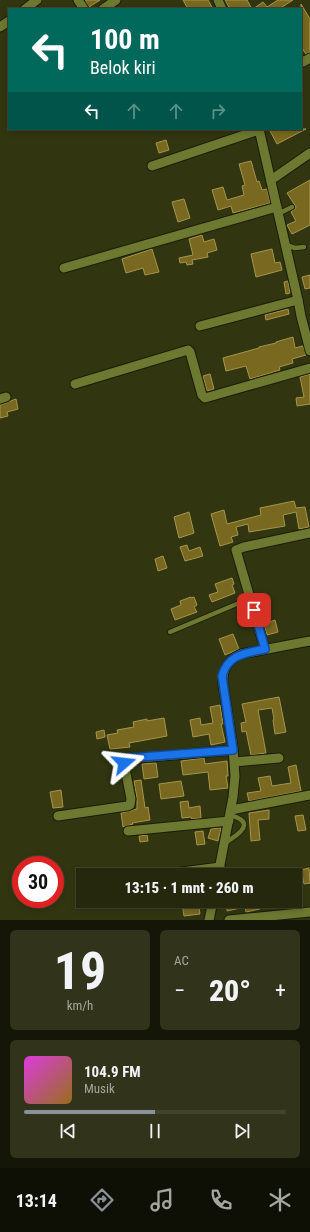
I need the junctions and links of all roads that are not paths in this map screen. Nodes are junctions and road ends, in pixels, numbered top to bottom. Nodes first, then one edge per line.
1 (37, 0) edge
2 (116, 0) edge
3 (26, 8) edge
4 (104, 8) edge
5 (259, 130) edge
6 (310, 153) edge
7 (152, 166) dead end
8 (271, 180) junction
9 (292, 207) dead end
10 (278, 211) junction
11 (286, 246) junction
12 (304, 247) dead end
13 (64, 268) dead end
14 (298, 300) junction
15 (306, 315) edge
16 (200, 326) dead end
17 (310, 351) edge
18 (310, 368) edge
19 (75, 384) dead end
20 (310, 533) edge
21 (251, 598) junction
22 (170, 632) dead end
23 (310, 641) edge
24 (265, 649) junction
25 (233, 750) junction
26 (279, 758) dead end
27 (235, 762) junction
28 (310, 794) edge
29 (58, 816) dead end
30 (230, 816) junction
31 (128, 831) dead end
32 (225, 843) junction
33 (220, 868) edge
34 (212, 908) edge
35 (310, 912) edge
36 (209, 920) edge
37 (229, 920) edge

1 - 3 street
2 - 4 street
5 - 7 street
5 - 8 street
6 - 8 street
8 - 10 street
9 - 10 lane
10 - 11 street
10 - 13 street
11 - 12 lane
11 - 14 street
14 - 15 street
14 - 16 street
15 - 17 street
18 - 19 street
20 - 21 street
21 - 22 lane
21 - 24 street
23 - 24 street
24 - 25 street
25 - 27 street
25 - 29 street
26 - 27 street
27 - 30 street
28 - 30 street
30 - 31 street
30 - 32 street
30 - 32 lane
32 - 33 street
34 - 36 street
35 - 37 street

